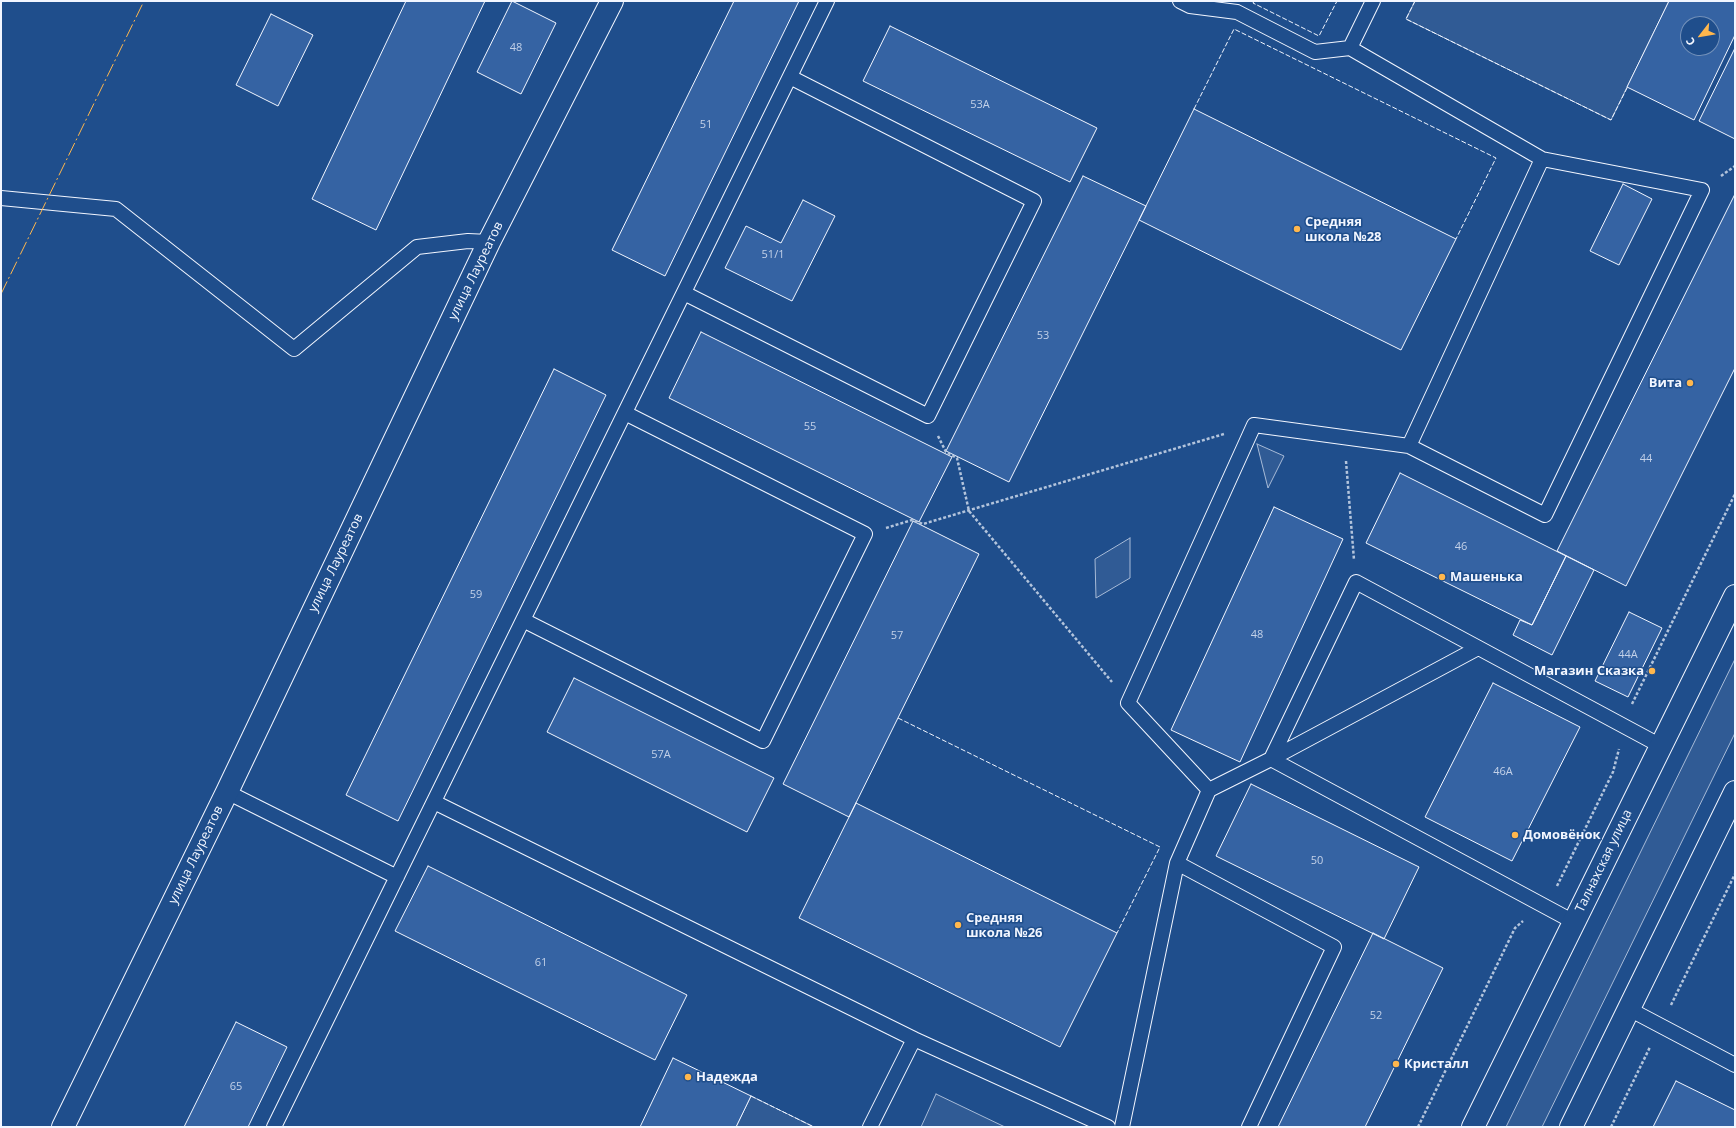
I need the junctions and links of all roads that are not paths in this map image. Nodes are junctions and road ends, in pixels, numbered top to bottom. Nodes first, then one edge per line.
1 (612, 1) edge
2 (827, 1) edge
3 (1180, 1) edge
4 (1373, 1) edge
5 (1350, 48) junction
6 (790, 77) junction
7 (1542, 159) junction
8 (1, 198) edge
9 (489, 242) junction
10 (684, 293) junction
11 (625, 413) junction
12 (1409, 446) junction
13 (1735, 596) edge
14 (523, 620) junction
15 (1478, 648) junction
16 (1661, 746) junction
17 (1272, 759) junction
18 (1209, 790) junction
19 (227, 792) junction
20 (1735, 792) edge
21 (434, 802) junction
22 (1177, 863) junction
23 (397, 877) junction
24 (1574, 922) junction
25 (1629, 1009) junction
26 (914, 1038) junction
27 (1735, 1065) edge
28 (63, 1127) edge
29 (274, 1127) edge
30 (870, 1127) edge
31 (1108, 1127) edge
32 (1122, 1127) edge
33 (1249, 1127) edge
34 (1473, 1127) edge
35 (1571, 1127) edge

1 - 9 street, улица Лауреатов
2 - 6 lane
3 - 5 lane
4 - 5 lane
5 - 7 lane
6 - 10 lane
6 - 10 lane
7 - 12 lane
7 - 12 lane
8 - 9 lane
9 - 19 street, улица Лауреатов
10 - 11 lane
11 - 14 lane
11 - 14 lane
12 - 18 lane
13 - 16 street, Талнахская улица
14 - 21 lane
15 - 16 lane
15 - 17 lane
15 - 17 lane
16 - 24 street, Талнахская улица
17 - 18 lane
17 - 24 lane
18 - 22 lane
19 - 23 lane
19 - 28 street, улица Лауреатов
20 - 25 street
21 - 23 lane
21 - 26 lane
22 - 32 lane
22 - 33 lane
23 - 29 lane
24 - 34 street, Талнахская улица
25 - 27 lane
25 - 35 street
26 - 30 lane
26 - 31 lane

